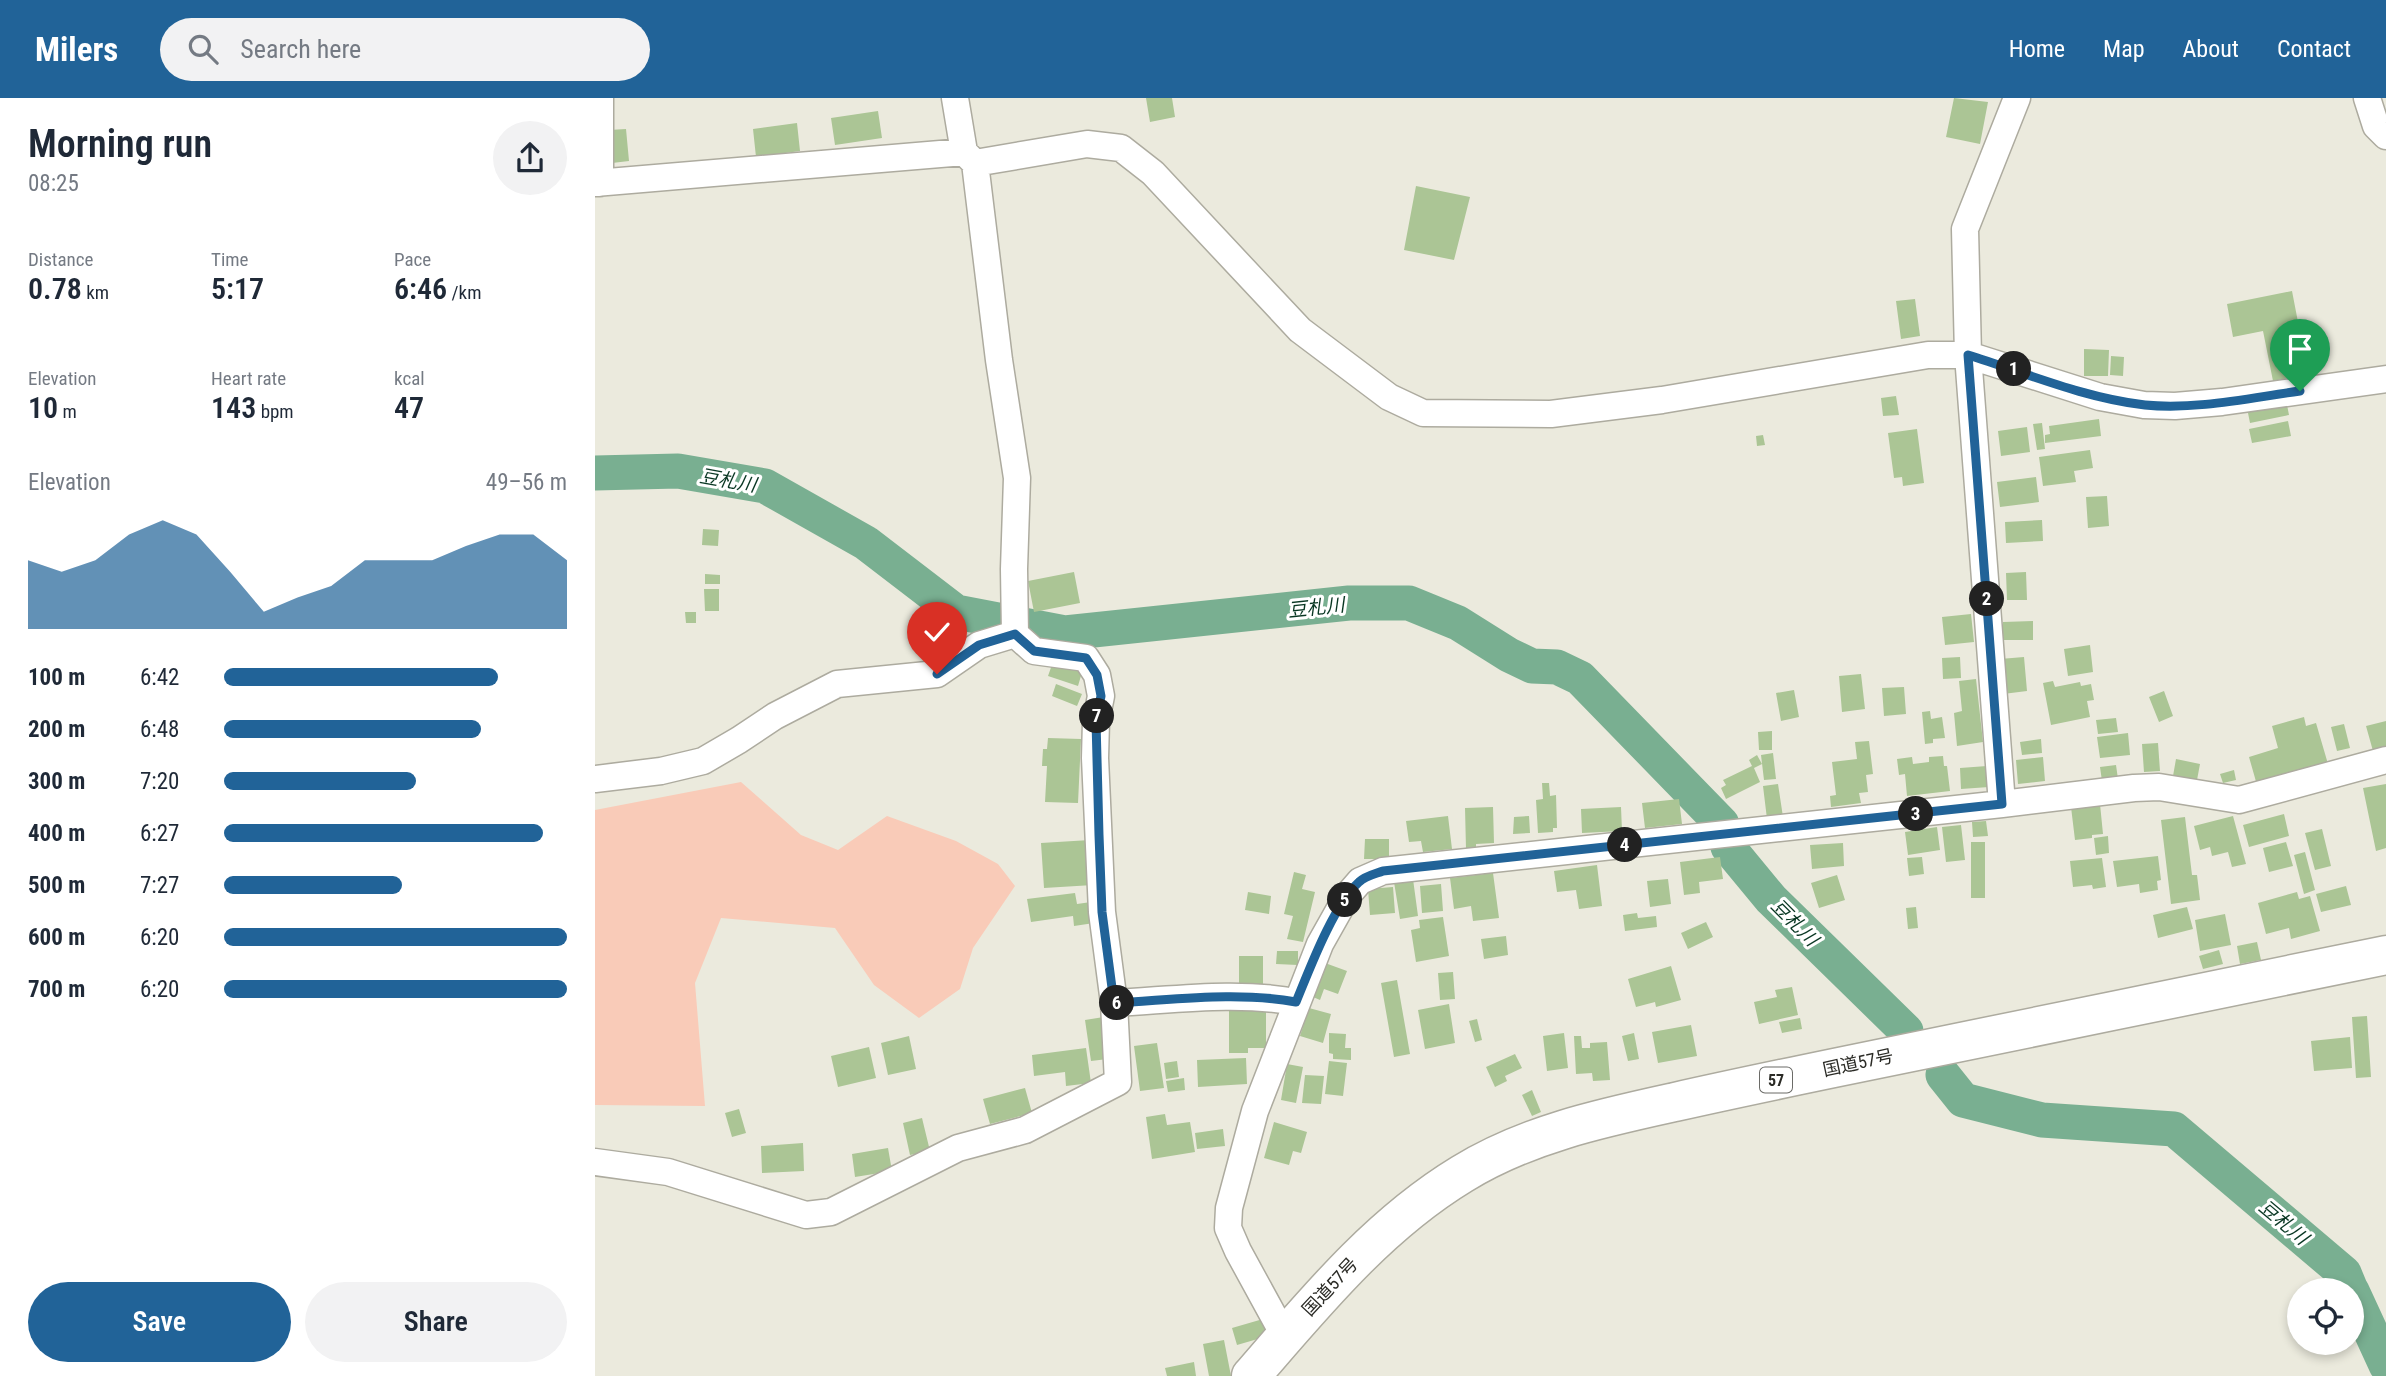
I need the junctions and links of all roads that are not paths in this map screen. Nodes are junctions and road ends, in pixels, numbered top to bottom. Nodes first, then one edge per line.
1 (600, 98) edge
2 (955, 98) edge
3 (2017, 98) edge
4 (2367, 98) edge
5 (2386, 136) edge
6 (970, 158) junction
7 (597, 183) edge
8 (1968, 355) junction
9 (2386, 379) edge
10 (1015, 634) junction
11 (2386, 760) edge
12 (595, 779) edge
13 (2002, 804) junction
14 (2386, 955) edge
15 (1296, 1002) junction
16 (1114, 1003) junction
17 (595, 1162) edge
18 (1285, 1337) junction
19 (1251, 1376) edge

1 - 7 street
2 - 6 street
3 - 8 street
4 - 5 street
6 - 7 street
6 - 8 street
6 - 10 street
8 - 9 street
8 - 13 street
10 - 12 street
10 - 16 street
11 - 13 street
13 - 15 street
14 - 18 highway, 国道57号 / 57
15 - 16 street
15 - 18 street
16 - 17 street
18 - 19 highway, 国道57号 / 57

